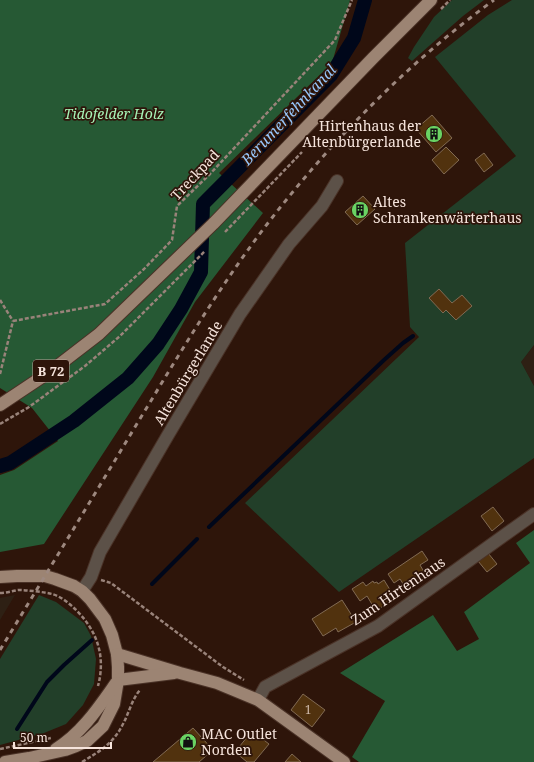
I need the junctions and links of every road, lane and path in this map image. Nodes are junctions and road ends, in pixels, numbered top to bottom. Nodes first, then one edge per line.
1 (352, 0) edge
2 (450, 0) edge
3 (429, 3) edge
4 (440, 10) dead end
5 (306, 148) dead end
6 (337, 181) dead end
7 (222, 234) dead end
8 (207, 249) dead end
9 (180, 276) dead end
10 (0, 300) edge
11 (13, 321) junction
12 (0, 374) edge
13 (0, 405) edge
14 (534, 514) edge
15 (0, 577) edge
16 (92, 577) junction
17 (82, 591) junction
18 (0, 593) edge
19 (117, 654) junction
20 (180, 673) junction
21 (118, 680) junction
22 (97, 688) dead end
23 (144, 688) dead end
24 (258, 700) junction
25 (57, 736) dead end
26 (0, 749) edge
27 (5, 762) edge
28 (82, 762) edge
29 (344, 762) edge

1 - 11 path, Treckpad
2 - 4 path
3 - 13 main road, B 72
5 - 7 path
6 - 16 street, Altenbürgerlande
8 - 9 path
10 - 11 path
11 - 12 path
14 - 24 street, Zum Hirtenhaus
15 - 17 main road
16 - 17 street, Altenbürgerlande
16 - 24 path
17 - 19 main road
18 - 22 path
19 - 20 main road
19 - 21 main road
20 - 21 main road
20 - 24 main road
21 - 27 main road
23 - 28 path
24 - 29 main road
25 - 26 path

